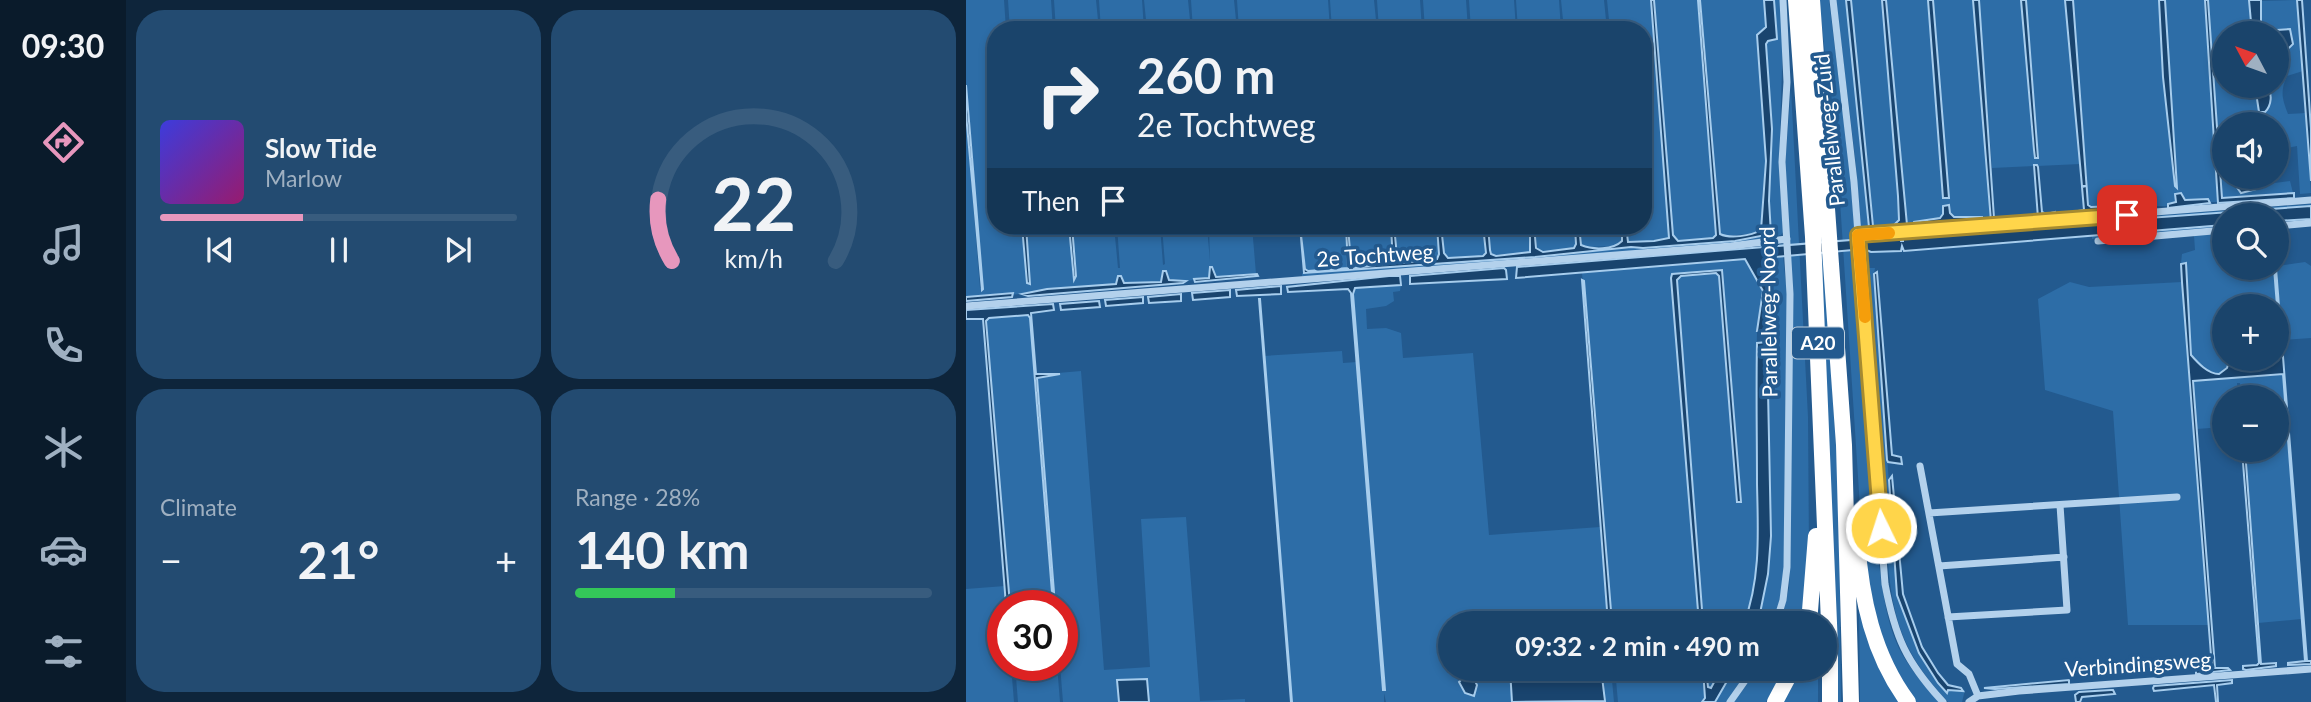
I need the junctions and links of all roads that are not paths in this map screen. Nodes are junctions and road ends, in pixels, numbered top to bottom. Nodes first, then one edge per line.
1 (1783, 0) edge
2 (1796, 0) edge
3 (1812, 0) edge
4 (1832, 0) edge
5 (2311, 200) edge
6 (2311, 223) edge
7 (2289, 225) edge
8 (2212, 231) edge
9 (1859, 237) junction
10 (2098, 241) dead end
11 (1787, 242) junction
12 (966, 306) edge
13 (1822, 426) junction
14 (1844, 445) junction
15 (1920, 466) dead end
16 (2177, 497) dead end
17 (2060, 505) junction
18 (1929, 513) junction
19 (2064, 557) junction
20 (1938, 566) junction
21 (1780, 611) edge
22 (1810, 611) edge
23 (1948, 617) junction
24 (2311, 669) edge
25 (1745, 681) edge
26 (1786, 681) edge
27 (1978, 696) junction
28 (1730, 702) edge
29 (1775, 702) edge
30 (1830, 702) edge
31 (1851, 702) edge
32 (1908, 702) edge
33 (1943, 702) edge
34 (1969, 702) edge

1 - 11 street, Parallelweg-Noord
2 - 13 highway, A20
3 - 14 highway, A20
4 - 9 street, Parallelweg-Zuid
5 - 9 street
6 - 7 street
8 - 10 street
9 - 33 street, Parallelweg-Zuid
11 - 12 street, 2e Tochtweg
11 - 21 street, Parallelweg-Noord
13 - 22 highway, A20
13 - 30 highway, A20
14 - 31 highway, A20
14 - 32 highway, A20
15 - 18 street
16 - 17 street
17 - 18 street
17 - 19 street
18 - 20 street
19 - 20 street
19 - 23 street
20 - 23 street
23 - 27 street
24 - 27 street, Verbindingsweg
25 - 28 street
26 - 29 highway
27 - 34 street, Verbindingsweg

